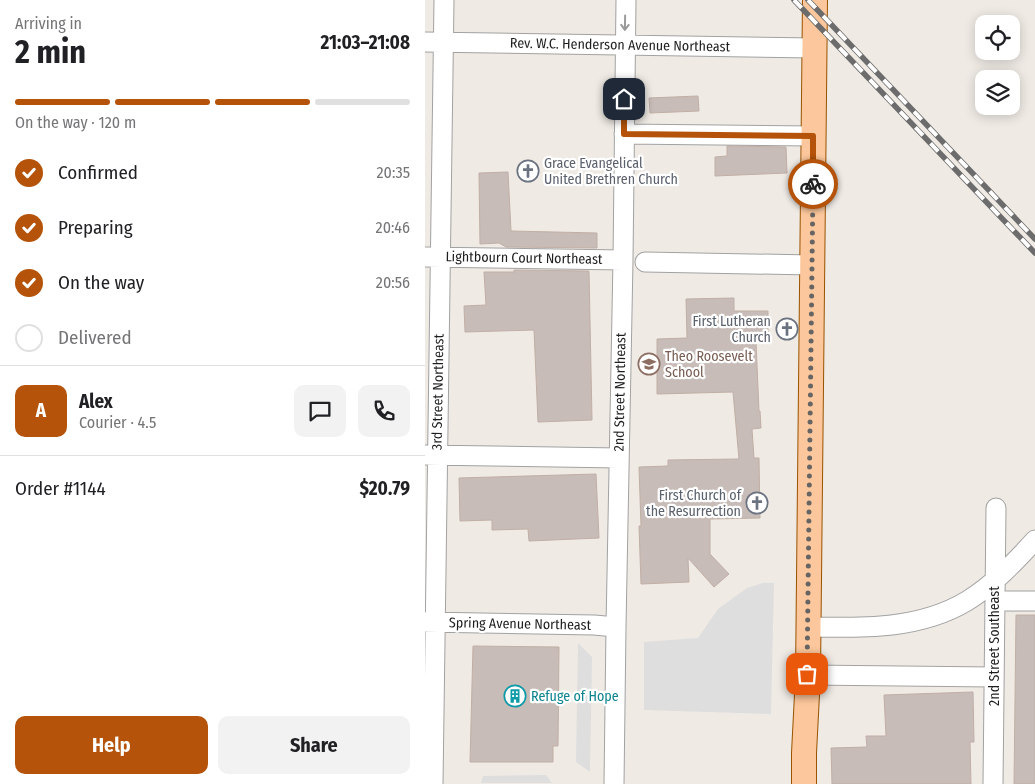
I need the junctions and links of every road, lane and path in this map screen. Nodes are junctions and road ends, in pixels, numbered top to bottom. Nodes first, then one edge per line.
1 (444, 0) edge
2 (626, 0) edge
3 (815, 0) edge
4 (434, 42) edge
5 (625, 46) junction
6 (814, 48) junction
7 (434, 133) edge
8 (624, 134) junction
9 (813, 136) junction
10 (433, 257) edge
11 (623, 260) junction
12 (645, 262) dead end
13 (811, 265) junction
14 (431, 455) edge
15 (619, 458) junction
16 (995, 508) dead end
17 (1035, 540) edge
18 (995, 580) junction
19 (995, 601) junction
20 (1035, 601) edge
21 (430, 622) edge
22 (616, 627) junction
23 (807, 627) junction
24 (807, 674) junction
25 (994, 678) junction
26 (433, 784) edge
27 (614, 784) edge
28 (804, 784) edge
29 (993, 784) edge

1 - 4 street, 3rd Street Northeast
2 -> 5 street, 2nd Street Northeast
3 - 6 main road
4 - 5 street, Rev. W.C. Henderson Avenue Northeast
4 - 7 street, 3rd Street Northeast
5 - 6 street, Rev. W.C. Henderson Avenue Northeast
5 - 8 street, 2nd Street Northeast
6 - 9 main road
7 - 10 street, 3rd Street Northeast
8 - 9 street
8 - 11 street, 2nd Street Northeast
9 - 13 main road
10 - 11 street, Lightbourn Court Northeast
10 - 14 street, 3rd Street Northeast
11 - 15 street, 2nd Street Northeast
12 - 13 street
13 - 23 main road
14 - 15 street
14 - 21 street, 3rd Street Northeast
15 - 22 street, 2nd Street Northeast
16 - 18 street, 2nd Street Southeast
17 - 18 street
18 - 19 street, 2nd Street Southeast
18 - 23 street
19 - 20 street
19 - 25 street, 2nd Street Southeast
21 - 22 street, Spring Avenue Northeast
21 - 26 street, 3rd Street Northeast
22 - 27 street, 2nd Street Northeast
23 - 24 main road
24 - 25 street
24 - 28 main road
25 - 29 street, 2nd Street Southeast

